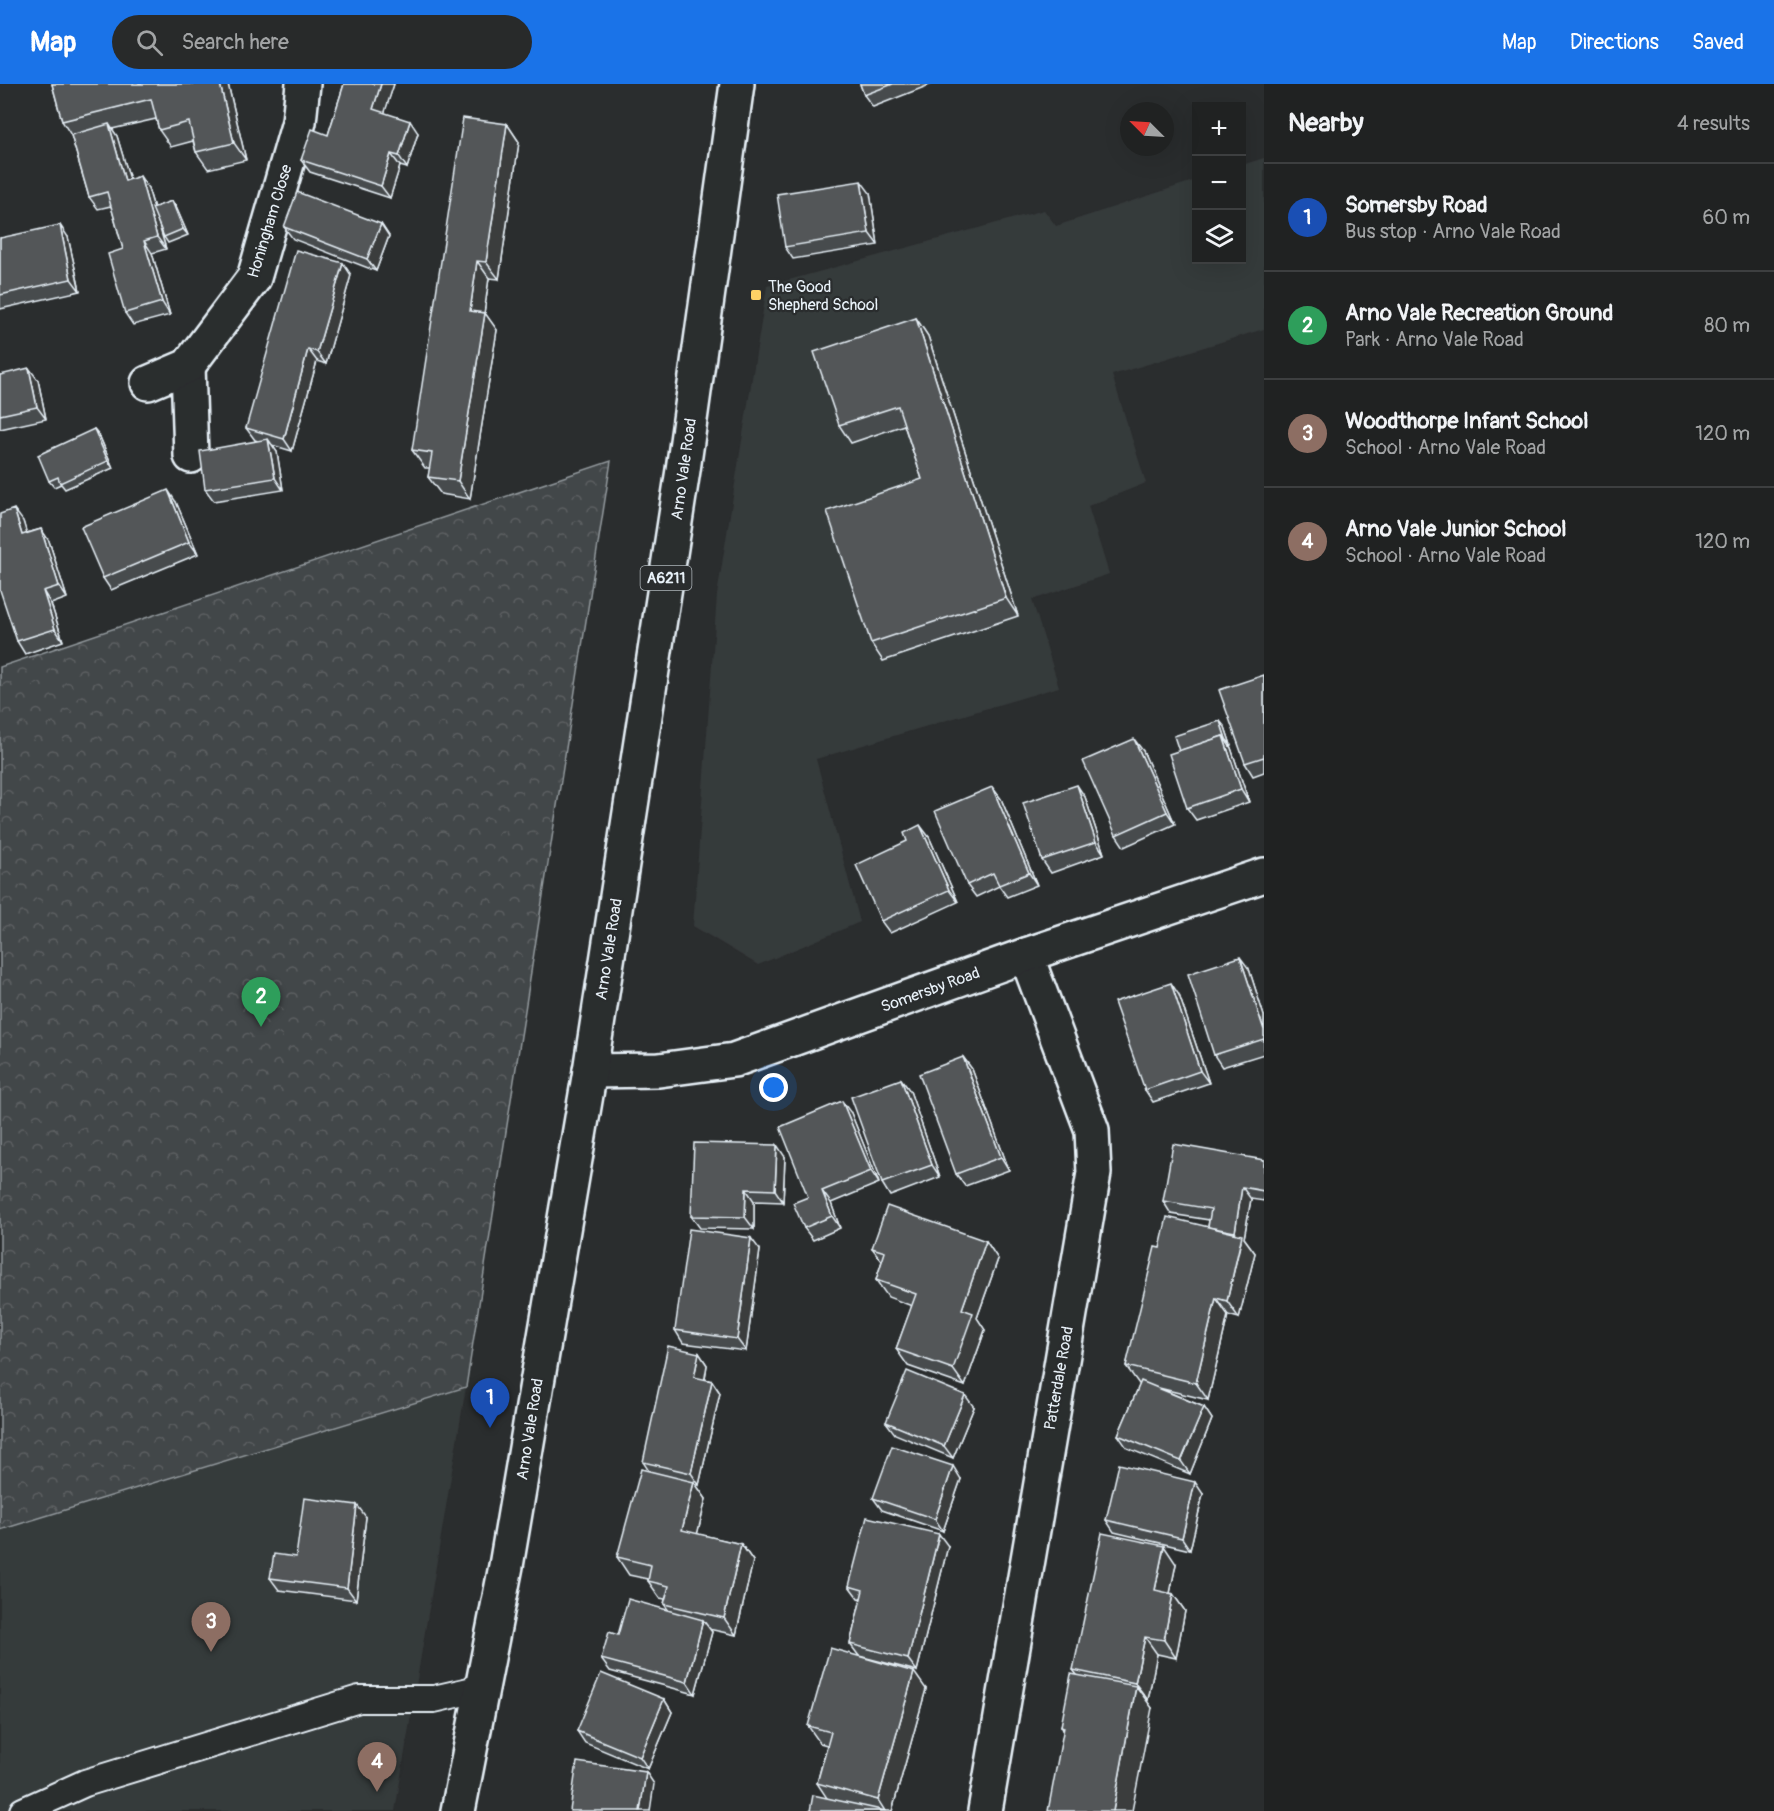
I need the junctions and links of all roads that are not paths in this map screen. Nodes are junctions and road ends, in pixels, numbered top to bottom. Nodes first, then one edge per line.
1 (303, 84) edge
2 (737, 84) edge
3 (188, 366) junction
4 (148, 384) dead end
5 (191, 456) dead end
6 (1264, 875) edge
7 (1026, 955) junction
8 (590, 1071) junction
9 (482, 1688) junction
10 (23, 1811) edge
11 (458, 1811) edge
12 (985, 1811) edge

1 - 3 street, Honingham Close
2 - 8 street, Arno Vale Road / A6211
3 - 4 street, Honingham Close
3 - 5 street
6 - 7 street, Somersby Road
7 - 8 street, Somersby Road
7 - 12 street, Patterdale Road
8 - 9 street, Arno Vale Road / A6211
9 - 10 lane
9 - 11 street, Arno Vale Road / A6211

